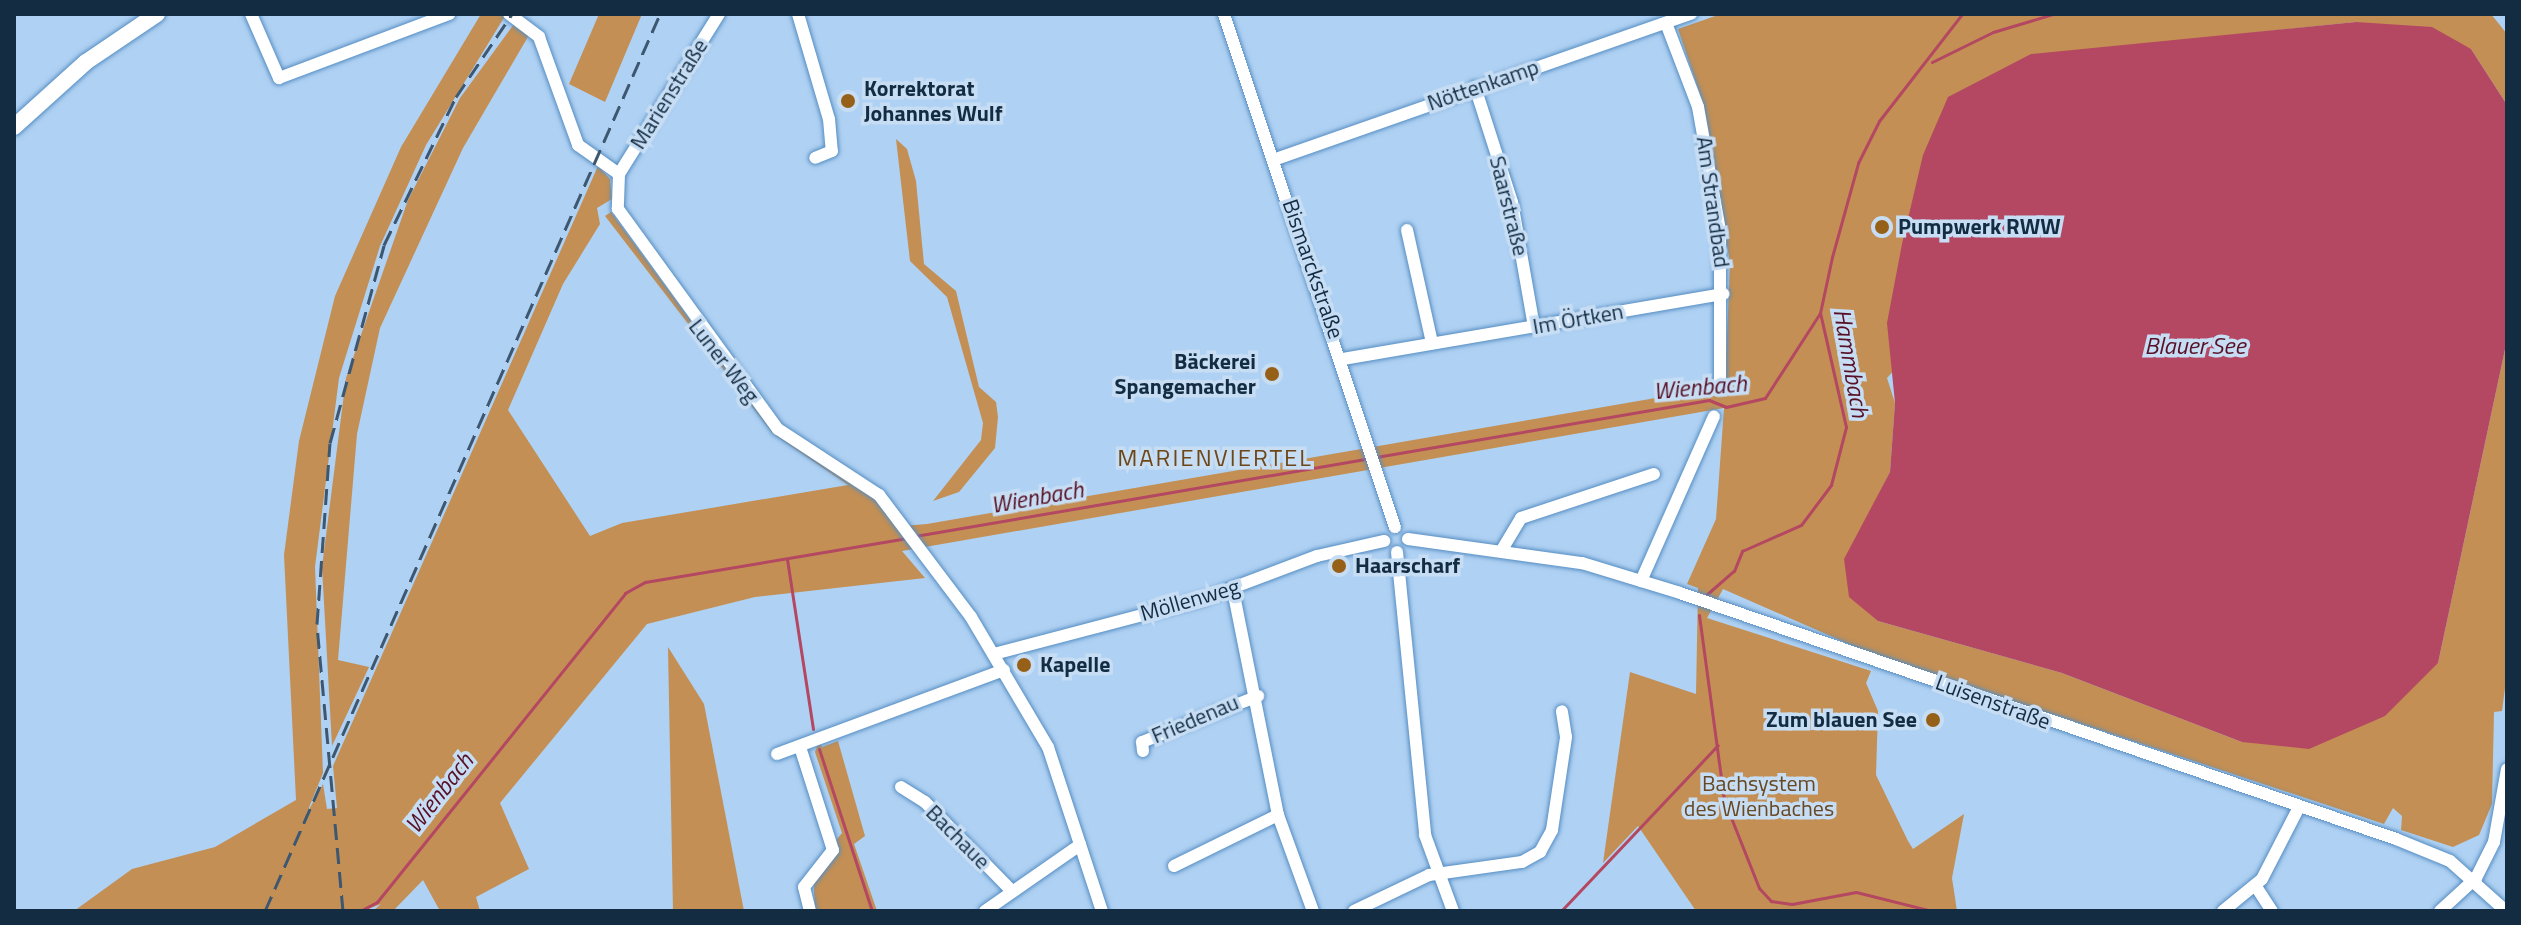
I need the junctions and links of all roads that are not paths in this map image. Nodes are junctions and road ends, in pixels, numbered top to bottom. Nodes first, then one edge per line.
1 (157, 14) edge
2 (251, 14) edge
3 (449, 14) edge
4 (509, 14) edge
5 (719, 14) edge
6 (798, 14) edge
7 (1224, 14) edge
8 (1691, 14) edge
9 (1666, 23) junction
10 (1475, 87) junction
11 (14, 127) edge
12 (815, 158) dead end
13 (1276, 159) junction
14 (619, 174) junction
15 (1407, 230) dead end
16 (1723, 294) junction
17 (1534, 327) junction
18 (1432, 343) junction
19 (1343, 359) junction
20 (1720, 387) dead end
21 (1714, 416) dead end
22 (1654, 474) dead end
23 (1395, 527) junction
24 (1408, 539) junction
25 (1384, 541) junction
26 (1503, 548) junction
27 (1397, 552) junction
28 (1641, 581) junction
29 (1233, 590) junction
30 (994, 654) junction
31 (1004, 670) junction
32 (1258, 696) junction
33 (1562, 711) dead end
34 (801, 750) junction
35 (1143, 751) dead end
36 (777, 754) dead end
37 (2507, 769) edge
38 (901, 787) dead end
39 (2299, 807) junction
40 (1278, 815) junction
41 (1080, 845) junction
42 (1174, 866) dead end
43 (1436, 872) junction
44 (2476, 878) junction
45 (2255, 885) junction
46 (1012, 891) junction
47 (810, 911) edge
48 (985, 911) edge
49 (1102, 911) edge
50 (1313, 911) edge
51 (1354, 911) edge
52 (1453, 911) edge
53 (2223, 911) edge
54 (2272, 911) edge
55 (2440, 911) edge
56 (2506, 911) edge

1 - 11 street
2 - 3 street
4 - 14 street
5 - 14 street, Marienstraße
6 - 12 street
7 - 13 street, Bismarckstraße
8 - 9 street, Nöttenkamp
9 - 10 street, Nöttenkamp
9 - 16 street, Am Strandbad
10 - 13 street, Nöttenkamp
10 - 17 street, Saarstraße
13 - 19 street, Bismarckstraße
14 - 30 street, Luner Weg
15 - 18 street
16 - 17 street, Im Örtken
16 - 20 street, Am Strandbad
17 - 18 street, Im Örtken
18 - 19 street, Im Örtken
19 - 23 street, Bismarckstraße
21 - 28 street
22 - 26 street
23 - 24 street
23 - 25 street
24 - 26 street, Luisenstraße
24 - 27 street
25 - 27 street
25 - 29 street, Möllenweg
26 - 28 street, Luisenstraße
27 - 43 street
28 - 39 street, Luisenstraße
29 - 30 street, Möllenweg
29 - 32 street, Friedenau
30 - 31 street, Luner Weg
31 - 34 street
31 - 41 street, Luner Weg
32 - 35 street, Friedenau
32 - 40 street, Friedenau
33 - 43 street
34 - 36 street
34 - 47 street
37 - 44 street
38 - 46 street, Bachaue
39 - 44 street, Luisenstraße
39 - 45 street
40 - 42 street
40 - 50 street, Friedenau
41 - 46 street
41 - 49 street, Luner Weg
43 - 51 street
43 - 52 street
44 - 55 street
44 - 56 street, Luisenstraße
45 - 53 street
45 - 54 street
46 - 48 street

